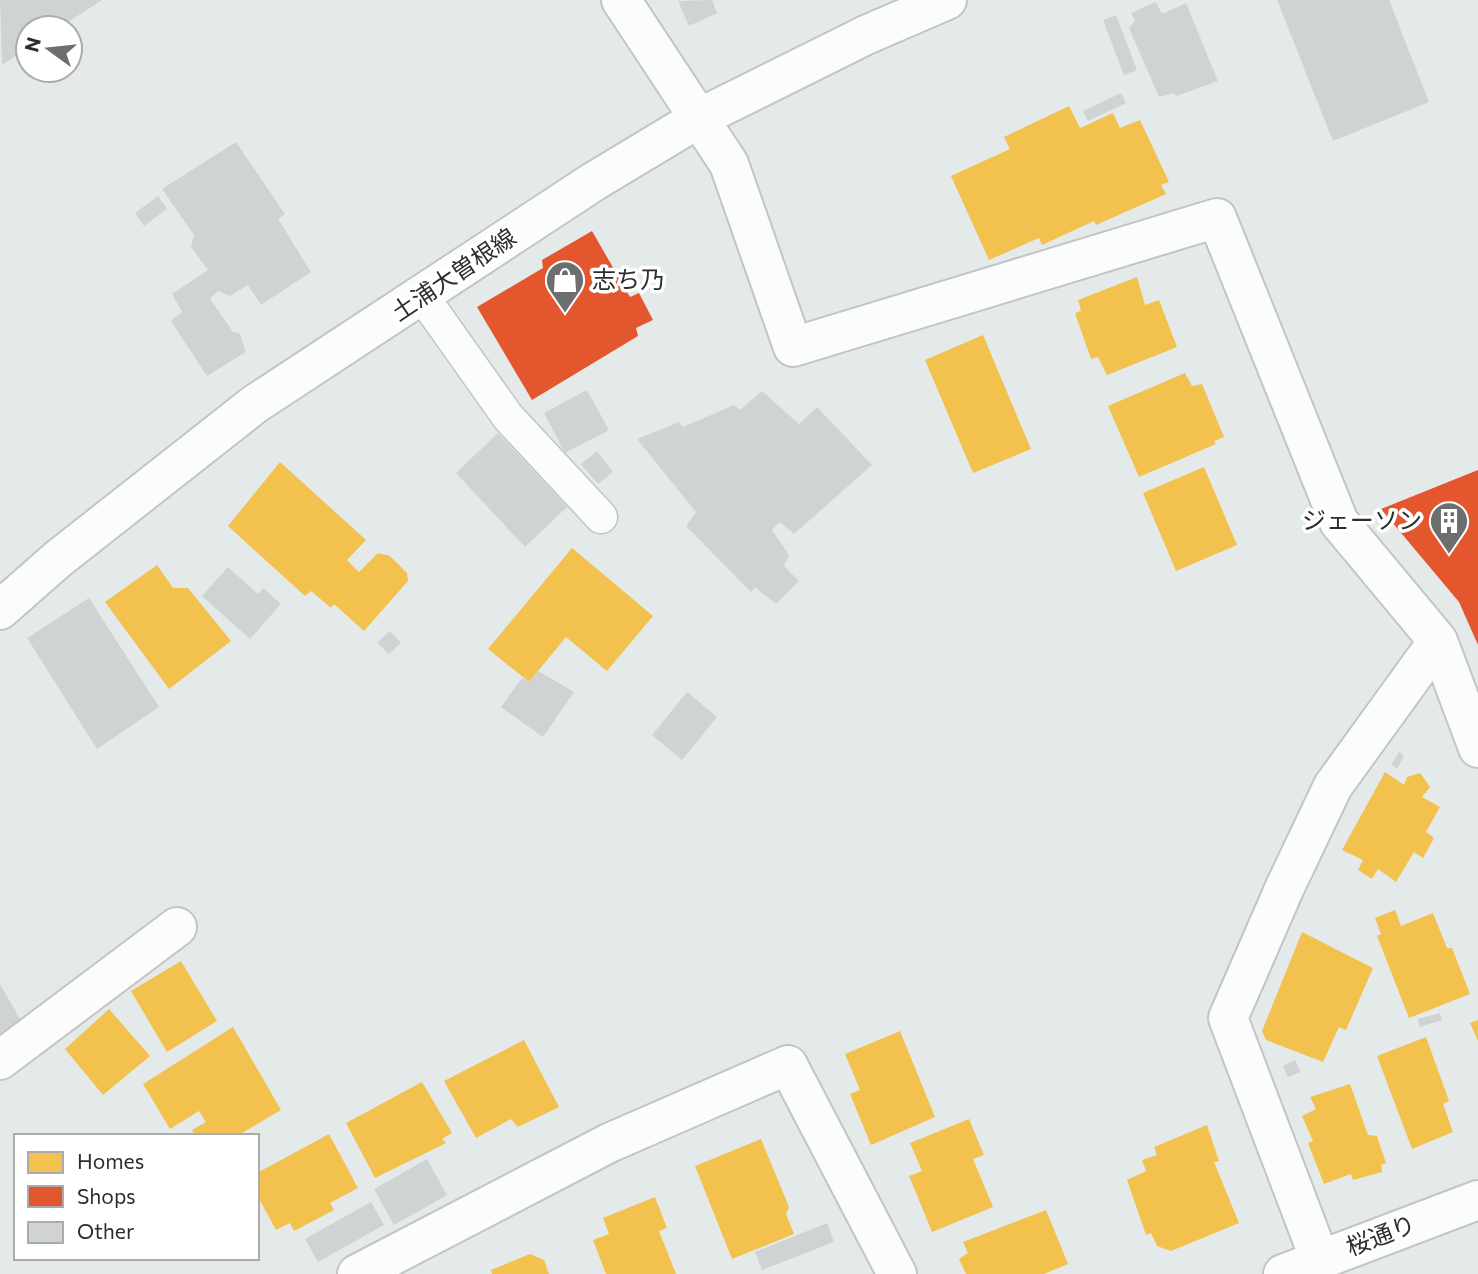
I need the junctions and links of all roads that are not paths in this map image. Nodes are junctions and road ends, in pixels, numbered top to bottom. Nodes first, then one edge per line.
1 (621, 0) edge
2 (947, 0) edge
3 (701, 117) junction
4 (423, 297) junction
5 (601, 517) dead end
6 (0, 610) edge
7 (1438, 641) junction
8 (1478, 748) edge
9 (177, 927) dead end
10 (0, 1060) edge
11 (1478, 1200) edge
12 (1320, 1260) junction
13 (357, 1274) edge
14 (897, 1274) edge
15 (1283, 1274) edge

1 - 3 street
2 - 3 street, 土浦大曽根線
3 - 4 street, 土浦大曽根線
3 - 7 street
4 - 5 lane
4 - 6 street, 土浦大曽根線
7 - 8 street
7 - 12 street
9 - 10 street
11 - 12 street, 桜通り
12 - 15 street, 桜通り
13 - 14 street

